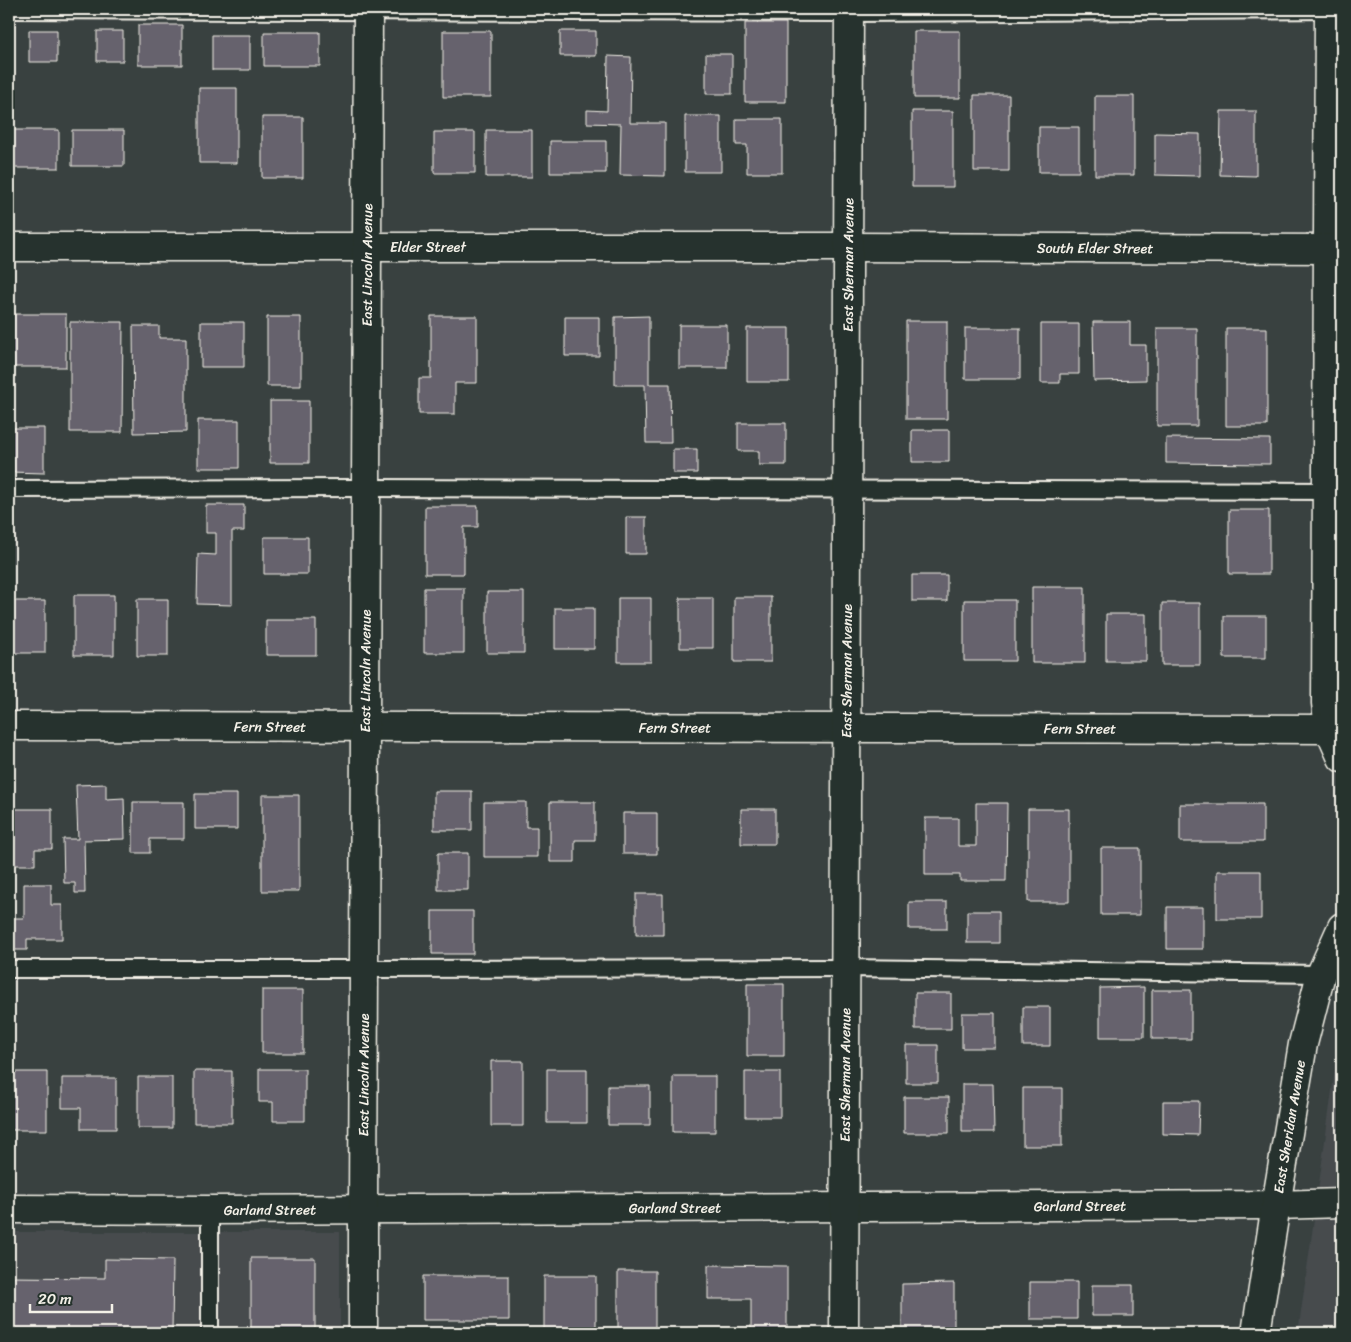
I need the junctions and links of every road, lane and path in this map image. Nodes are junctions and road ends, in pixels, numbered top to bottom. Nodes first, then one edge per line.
1 (9, 10) edge
2 (368, 10) edge
3 (1334, 10) edge
4 (849, 11) edge
5 (9, 247) edge
6 (367, 247) junction
7 (848, 247) junction
8 (1335, 249) edge
9 (366, 488) junction
10 (9, 489) edge
11 (847, 490) junction
12 (1335, 491) edge
13 (9, 726) edge
14 (365, 726) junction
15 (846, 727) junction
16 (1336, 727) edge
17 (1342, 758) edge
18 (1342, 927) edge
19 (9, 968) edge
20 (845, 968) junction
21 (364, 969) junction
22 (1320, 974) junction
23 (1342, 1203) edge
24 (1276, 1205) junction
25 (844, 1206) junction
26 (9, 1209) edge
27 (363, 1209) junction
28 (210, 1210) junction
29 (210, 1333) edge
30 (363, 1333) edge
31 (844, 1333) edge
32 (1256, 1333) edge

1 - 2 lane
2 - 4 lane
2 - 6 street, East Lincoln Avenue
3 - 4 lane
3 - 8 street
4 - 7 street, East Sherman Avenue
5 - 6 street, Elder Street
6 - 7 street, Elder Street
6 - 9 street, East Lincoln Avenue
7 - 8 street, South Elder Street
7 - 11 street, East Sherman Avenue
8 - 12 street
9 - 10 lane
9 - 11 lane
9 - 14 street, East Lincoln Avenue
11 - 12 lane
11 - 15 street, East Sherman Avenue
12 - 16 street
13 - 14 street, Fern Street
14 - 15 street, Fern Street
14 - 21 street, East Lincoln Avenue
15 - 16 street, Fern Street
15 - 20 street, East Sherman Avenue
16 - 17 street
18 - 22 street, East Sheridan Avenue
19 - 21 lane
20 - 21 lane
20 - 22 lane
20 - 25 street, East Sherman Avenue
21 - 27 street, East Lincoln Avenue
22 - 24 street, East Sheridan Avenue
23 - 24 street, Garland Street
24 - 25 street, Garland Street
24 - 32 street, East Sheridan Avenue
25 - 27 street, Garland Street
25 - 31 street, East Sherman Avenue
26 - 28 street, Garland Street
27 - 28 street, Garland Street
27 - 30 street, East Lincoln Avenue
28 - 29 lane

